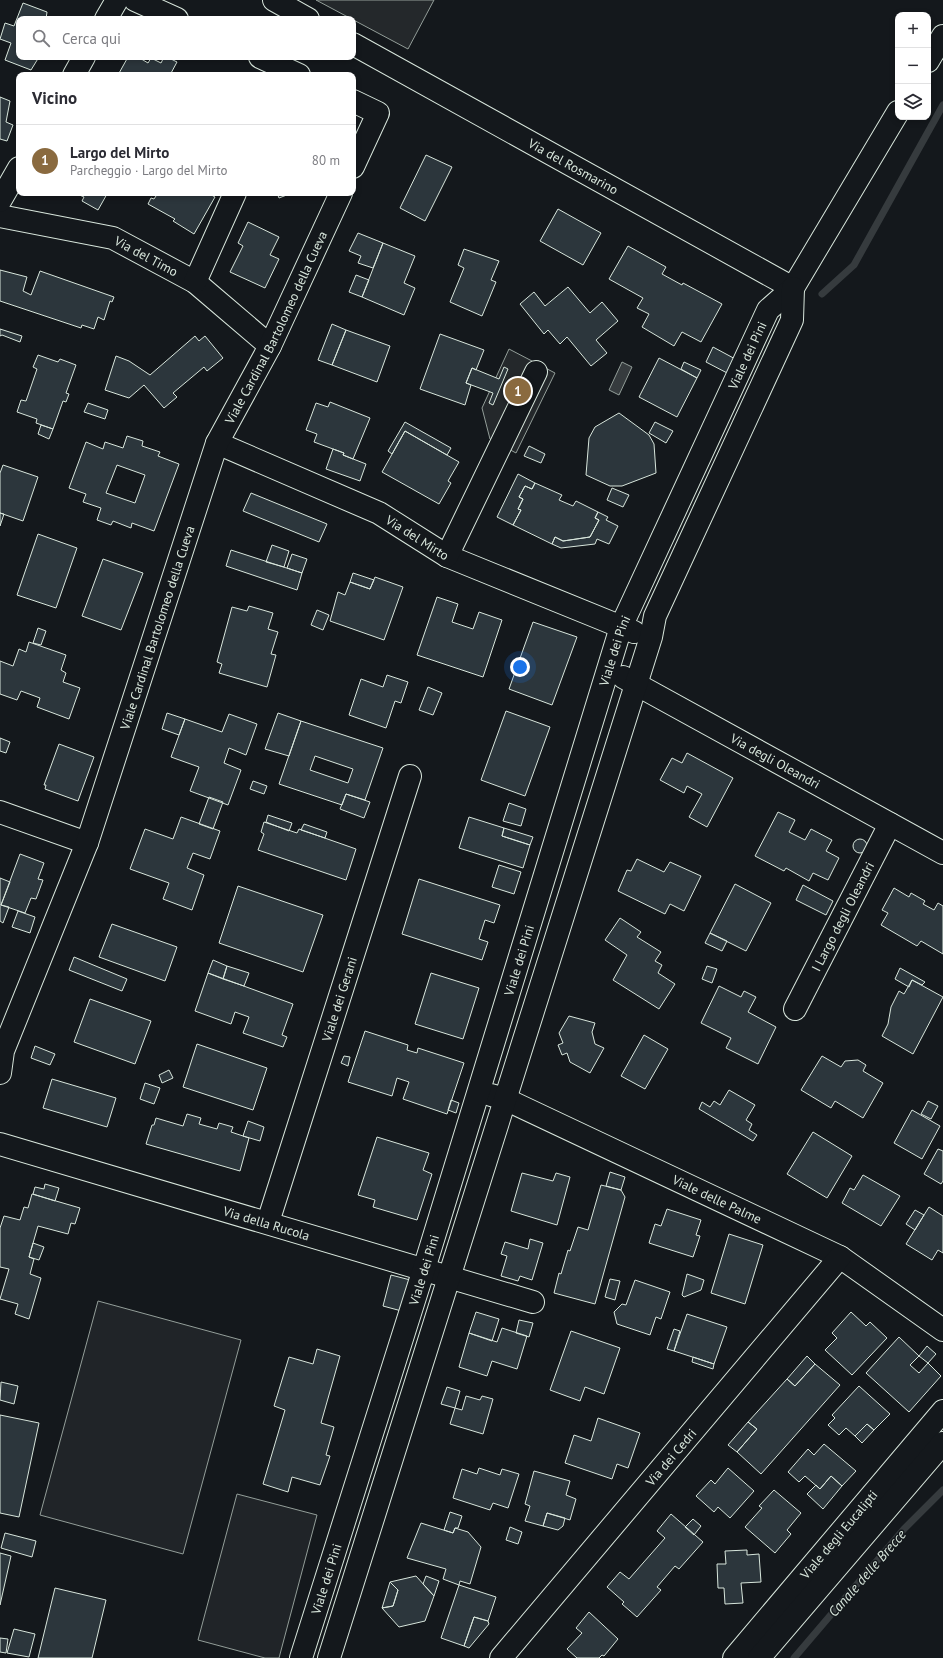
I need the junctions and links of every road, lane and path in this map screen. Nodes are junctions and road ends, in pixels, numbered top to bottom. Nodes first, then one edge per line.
1 (117, 0) edge
2 (135, 0) edge
3 (274, 0) edge
4 (108, 16) edge
5 (170, 16) edge
6 (303, 16) edge
7 (943, 36) edge
8 (356, 46) edge
9 (931, 56) edge
10 (82, 60) edge
11 (266, 60) edge
12 (76, 72) edge
13 (290, 72) edge
14 (356, 102) edge
15 (895, 117) edge
16 (356, 161) edge
17 (16, 173) edge
18 (234, 196) edge
19 (340, 196) edge
20 (0, 201) edge
21 (0, 216) edge
22 (195, 282) junction
23 (794, 288) junction
24 (270, 346) junction
25 (536, 372) dead end
26 (216, 443) junction
27 (447, 556) junction
28 (621, 627) junction
29 (651, 638) junction
30 (608, 668) junction
31 (636, 684) junction
32 (410, 776) dead end
33 (0, 812) edge
34 (890, 824) junction
35 (87, 843) junction
36 (943, 853) edge
37 (795, 1009) dead end
38 (0, 1074) edge
39 (479, 1091) junction
40 (505, 1099) junction
41 (0, 1144) edge
42 (268, 1222) junction
43 (840, 1257) junction
44 (424, 1269) junction
45 (449, 1277) junction
46 (533, 1302) dead end
47 (943, 1330) edge
48 (943, 1411) edge
49 (943, 1443) edge
50 (301, 1658) edge
51 (329, 1658) edge
52 (501, 1658) edge
53 (734, 1658) edge
54 (759, 1658) edge

1 - 4 street
2 - 5 street
3 - 6 street
7 - 9 street
8 - 23 street, Via del Rosmarino
10 - 12 street
11 - 13 street
14 - 16 street
15 - 23 street, Viale dei Pini
17 - 20 street
18 - 22 street
19 - 24 street, Viale Cardinal Bartolomeo della Cueva
21 - 22 street, Via del Timo
22 - 24 street, Via del Timo
23 - 28 street, Viale dei Pini
23 - 29 street, Viale dei Pini
24 - 26 street, Viale Cardinal Bartolomeo della Cueva
25 - 27 street
26 - 27 street, Via del Mirto
26 - 35 street, Viale Cardinal Bartolomeo della Cueva
27 - 28 street, Via del Mirto
28 - 29 street, Via del Mirto
28 - 30 street, Viale dei Pini
29 - 31 street, Viale dei Pini
30 - 31 street, Via degli Oleandri
30 - 39 street, Viale dei Pini
31 - 34 street, Via degli Oleandri
31 - 40 street, Viale dei Pini
32 - 42 street, Viale dei Gerani
33 - 35 street
34 - 36 street, Via degli Oleandri
34 - 37 street, I Largo degli Oleandri
35 - 38 street, Viale Cardinal Bartolomeo della Cueva
39 - 40 street, Viale delle Palme
39 - 44 street, Viale dei Pini
40 - 43 street, Viale delle Palme
40 - 45 street, Viale dei Pini
41 - 42 street, Via della Rucola
42 - 44 street, Via della Rucola
43 - 47 street, Viale delle Palme
43 - 52 street, Via dei Cedri
44 - 45 street, Via della Rucola
44 - 50 street, Viale dei Pini
45 - 46 street, Via della Rucola
45 - 51 street, Viale dei Pini
48 - 53 street, Viale degli Eucalipti
49 - 54 street, Viale degli Eucalipti

